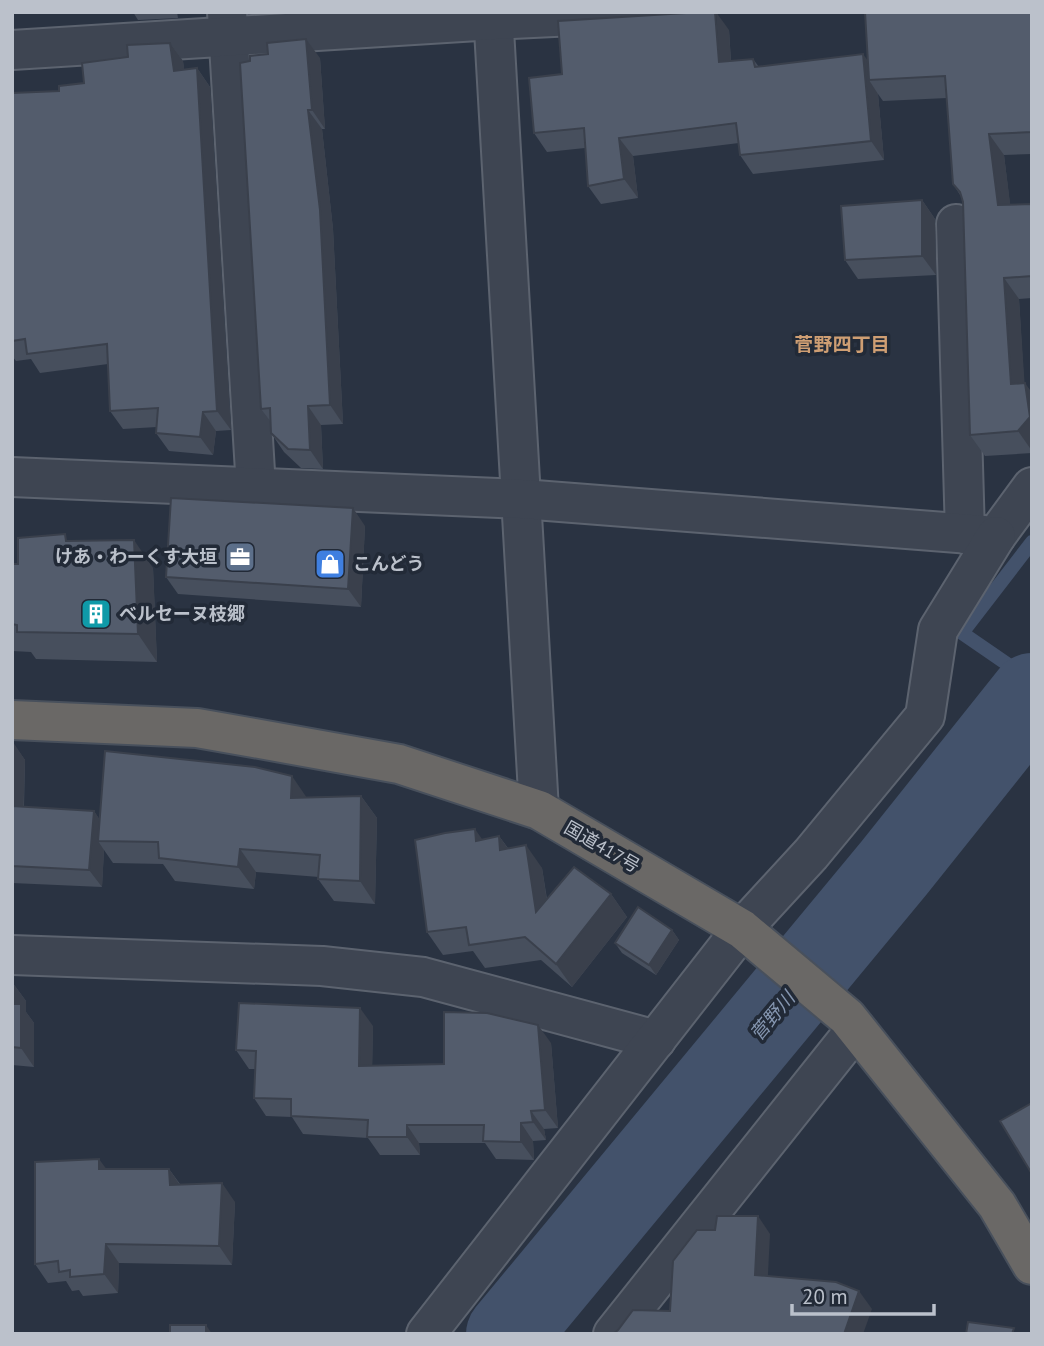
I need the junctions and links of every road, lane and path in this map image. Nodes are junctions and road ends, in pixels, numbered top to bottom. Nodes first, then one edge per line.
1 (657, 12) edge
2 (494, 16) edge
3 (227, 24) edge
4 (12, 50) edge
5 (956, 224) dead end
6 (12, 477) edge
7 (1032, 487) edge
8 (256, 488) junction
9 (522, 499) junction
10 (981, 535) junction
11 (12, 720) edge
12 (538, 810) junction
13 (753, 938) junction
14 (12, 955) edge
15 (851, 1023) junction
16 (656, 1040) junction
17 (1032, 1265) edge
18 (426, 1334) edge
19 (612, 1334) edge

1 - 2 street
2 - 3 street
2 - 9 street
3 - 4 street
3 - 8 street
5 - 10 street
6 - 8 street
7 - 10 street
8 - 9 street
9 - 10 street
9 - 12 street
10 - 13 street
11 - 12 highway, 国道417号
12 - 13 highway, 国道417号
13 - 15 highway, 国道417号
13 - 16 street
14 - 16 street
15 - 17 highway, 国道417号
15 - 19 street
16 - 18 street

